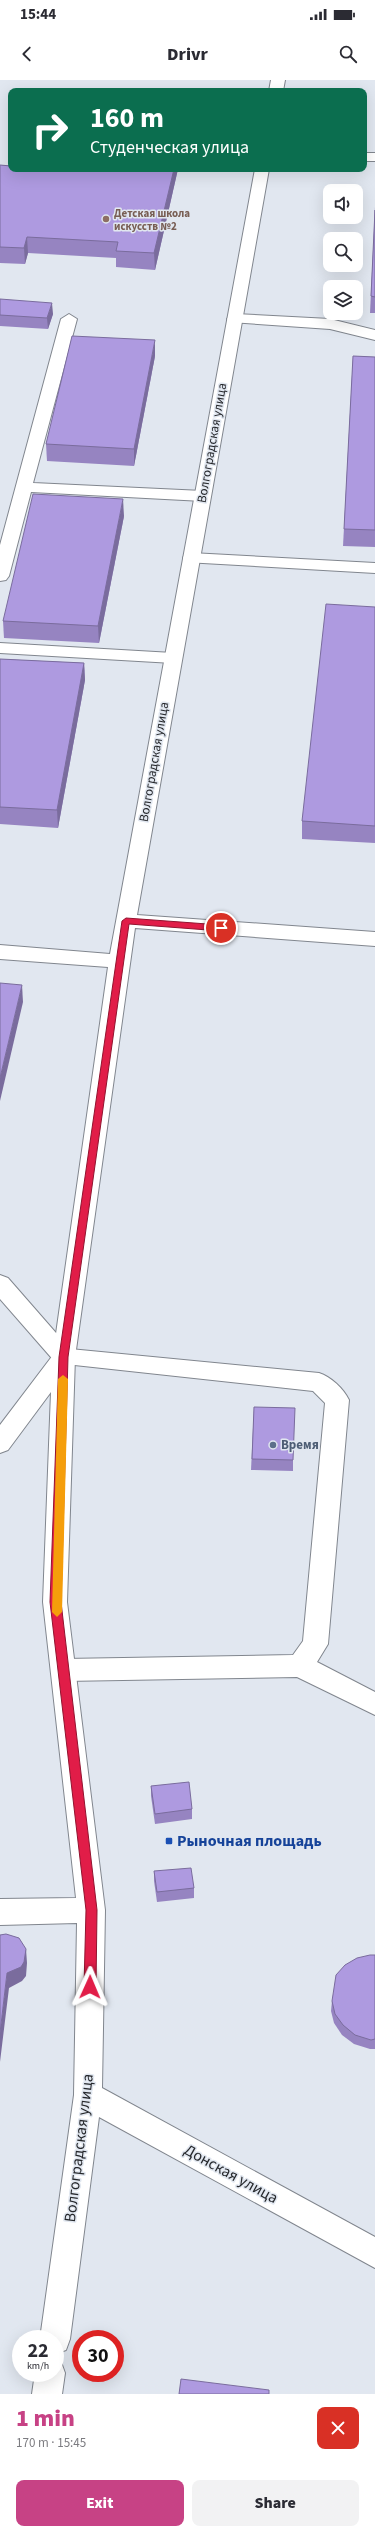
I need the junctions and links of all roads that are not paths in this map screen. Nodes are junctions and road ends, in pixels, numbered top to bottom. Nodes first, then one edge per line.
1 (261, 172) edge
2 (69, 319) dead end
3 (235, 319) junction
4 (375, 335) edge
5 (24, 487) junction
6 (203, 496) junction
7 (191, 558) junction
8 (375, 568) edge
9 (0, 576) edge
10 (0, 648) edge
11 (173, 658) junction
12 (126, 921) junction
13 (375, 939) edge
14 (0, 952) edge
15 (119, 961) junction
16 (0, 1284) edge
17 (64, 1357) junction
18 (0, 1444) edge
19 (300, 1666) junction
20 (64, 1670) junction
21 (375, 1704) edge
22 (92, 1910) junction
23 (0, 1912) edge
24 (88, 2095) junction
25 (375, 2253) edge
26 (56, 2330) edge
27 (49, 2382) edge
28 (47, 2394) edge

1 - 3 street, Волгоградская улица
2 - 5 street
3 - 4 street
3 - 6 street, Волгоградская улица
5 - 6 street
5 - 9 street
6 - 7 street, Волгоградская улица
7 - 8 street
7 - 11 street, Волгоградская улица
10 - 11 street
11 - 12 street, Волгоградская улица
12 - 13 street
12 - 15 street, Волгоградская улица
14 - 15 street
15 - 17 street, Волгоградская улица
16 - 17 street
17 - 18 street, Волгоградская улица
17 - 19 street
17 - 20 street, Волгоградская улица
19 - 20 street
19 - 21 street
20 - 22 street, Волгоградская улица
22 - 23 street
22 - 24 street, Волгоградская улица
24 - 25 street, Донская улица
24 - 26 street, Волгоградская улица
27 - 28 street

